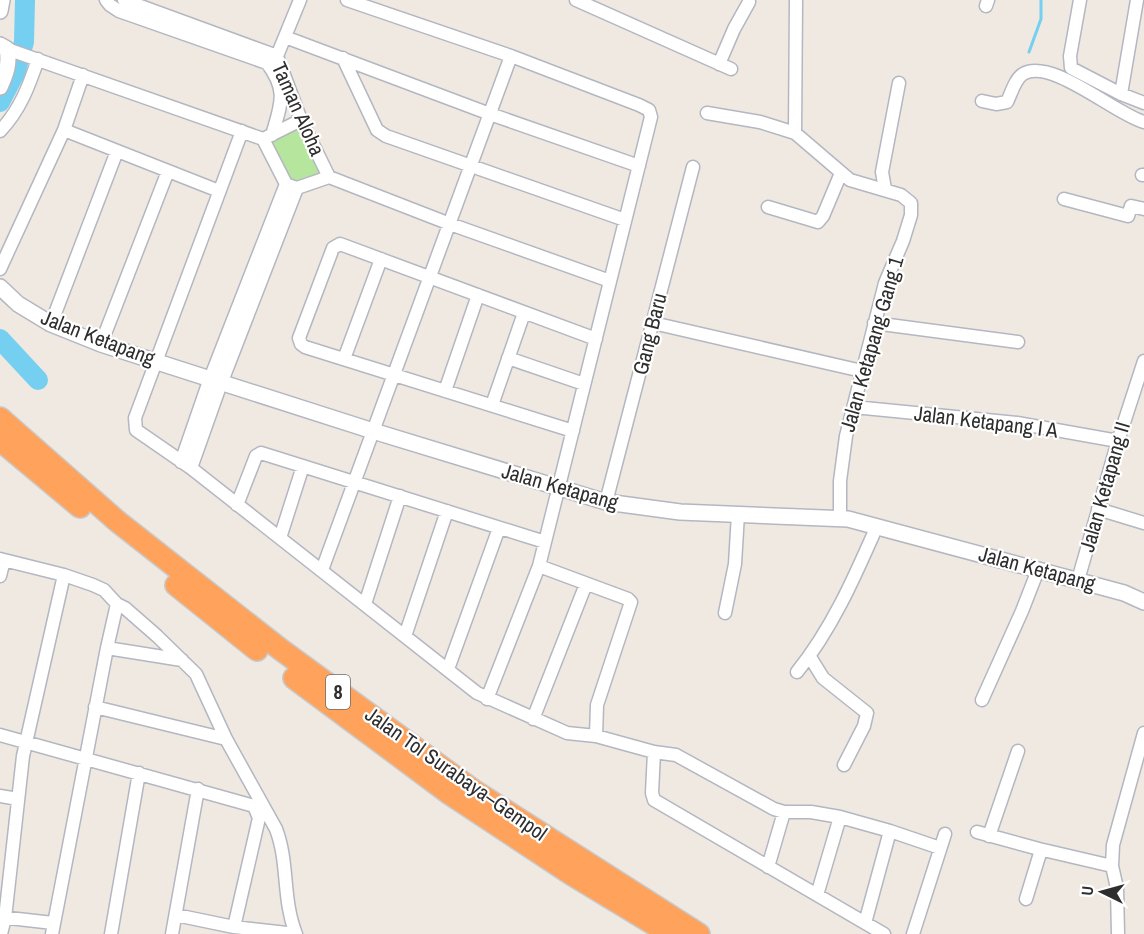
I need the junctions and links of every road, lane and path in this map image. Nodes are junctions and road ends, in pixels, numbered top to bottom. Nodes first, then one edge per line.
1 (2, 0) edge
2 (106, 0) edge
3 (124, 0) edge
4 (300, 0) edge
5 (347, 0) edge
6 (576, 0) edge
7 (796, 0) edge
8 (1080, 0) edge
9 (1137, 0) edge
10 (749, 2) dead end
11 (597, 4) edge
12 (0, 11) edge
13 (285, 37) junction
14 (7, 48) edge
15 (278, 56) junction
16 (511, 57) junction
17 (35, 58) junction
18 (343, 58) junction
19 (83, 75) junction
20 (899, 83) dead end
21 (0, 87) edge
22 (1121, 94) junction
23 (982, 101) dead end
24 (1144, 103) edge
25 (707, 112) dead end
26 (490, 114) junction
27 (301, 120) junction
28 (1144, 122) edge
29 (64, 130) junction
30 (0, 131) edge
31 (242, 131) junction
32 (795, 133) junction
33 (268, 137) junction
34 (117, 151) junction
35 (639, 166) junction
36 (471, 167) junction
37 (693, 167) dead end
38 (168, 171) junction
39 (841, 173) junction
40 (328, 177) junction
41 (291, 186) junction
42 (885, 189) junction
43 (219, 190) junction
44 (1064, 199) dead end
45 (768, 207) dead end
46 (1144, 209) edge
47 (625, 220) junction
48 (450, 224) junction
49 (381, 258) junction
50 (0, 269) edge
51 (430, 277) junction
52 (610, 281) junction
53 (0, 287) edge
54 (478, 295) junction
55 (524, 313) junction
56 (653, 322) junction
57 (874, 323) junction
58 (51, 324) junction
59 (596, 339) junction
60 (1018, 342) dead end
61 (101, 344) junction
62 (508, 358) junction
63 (344, 359) junction
64 (156, 360) junction
65 (1144, 361) edge
66 (862, 371) junction
67 (394, 375) junction
68 (216, 380) junction
69 (584, 384) junction
70 (445, 391) junction
71 (1138, 393) edge
72 (492, 405) junction
73 (854, 407) junction
74 (0, 418) edge
75 (573, 430) junction
76 (373, 431) junction
77 (0, 441) edge
78 (1118, 441) junction
79 (186, 465) junction
80 (303, 466) junction
81 (354, 482) junction
82 (559, 488) junction
83 (400, 496) junction
84 (606, 502) junction
85 (237, 505) junction
86 (1098, 509) junction
87 (447, 511) junction
88 (738, 514) junction
89 (840, 518) junction
90 (1144, 523) edge
91 (877, 526) junction
92 (499, 528) junction
93 (280, 538) junction
94 (545, 542) junction
95 (2, 560) edge
96 (539, 566) junction
97 (322, 570) junction
98 (1038, 570) junction
99 (64, 575) junction
100 (0, 576) edge
101 (1078, 580) junction
102 (586, 584) junction
103 (1144, 602) edge
104 (117, 604) junction
105 (365, 604) junction
106 (725, 613) dead end
107 (405, 636) junction
108 (107, 648) junction
109 (810, 657) junction
110 (182, 660) junction
111 (448, 669) junction
112 (797, 672) dead end
113 (487, 699) junction
114 (981, 700) dead end
115 (95, 707) junction
116 (533, 719) junction
117 (1144, 733) edge
118 (0, 735) edge
119 (596, 736) junction
120 (226, 739) junction
121 (26, 741) junction
122 (1018, 751) dead end
123 (654, 752) junction
124 (85, 758) junction
125 (844, 765) dead end
126 (140, 772) junction
127 (198, 789) junction
128 (0, 796) edge
129 (18, 799) junction
130 (258, 805) junction
131 (784, 812) junction
132 (840, 817) junction
133 (890, 831) junction
134 (976, 832) dead end
135 (945, 834) dead end
136 (989, 836) junction
137 (940, 848) junction
138 (1041, 850) junction
139 (768, 867) junction
140 (1112, 867) junction
141 (818, 896) junction
142 (1026, 899) dead end
143 (176, 915) junction
144 (3, 917) edge
145 (865, 923) junction
146 (234, 927) junction
147 (53, 928) edge
148 (1, 934) edge
149 (111, 934) edge
150 (172, 934) edge
151 (296, 934) edge
152 (670, 934) edge
153 (699, 934) edge
154 (884, 934) edge
155 (913, 934) edge
156 (1118, 934) edge

1 - 12 street
2 - 33 street, Taman Aloha
3 - 15 street, Taman Aloha
4 - 13 street
5 - 16 street
6 - 11 street
7 - 32 street
8 - 22 street
9 - 22 street
10 - 11 street
13 - 15 street
13 - 18 street
14 - 17 street, Taman Aloha
14 - 21 street
15 - 27 street, Taman Aloha
16 - 26 street
16 - 35 street
17 - 19 street, Taman Aloha
17 - 30 street
18 - 26 street
18 - 36 street
19 - 29 street
19 - 31 street, Taman Aloha
20 - 42 street
22 - 24 street
23 - 28 street
25 - 32 street
26 - 35 street
26 - 36 street
27 - 33 street
27 - 40 street, Taman Aloha
29 - 34 street
29 - 50 street
31 - 33 street, Taman Aloha
31 - 43 street
32 - 39 street, Jalan Ketapang Gang 1
33 - 41 street
34 - 38 street
34 - 58 street
35 - 47 street
36 - 47 street
36 - 48 street
37 - 56 street, Gang Baru
38 - 43 street
38 - 61 street
39 - 42 street, Jalan Ketapang Gang 1
39 - 45 street
40 - 41 street
40 - 48 street
41 - 68 street
42 - 57 street, Jalan Ketapang Gang 1
43 - 64 street
44 - 46 street
47 - 52 street
48 - 51 street
48 - 52 street
49 - 51 street
49 - 63 street
49 - 63 street
51 - 54 street
51 - 67 street
52 - 59 street
53 - 58 street, Jalan Ketapang
54 - 55 street
54 - 70 street
55 - 59 street
55 - 62 street
56 - 66 street
56 - 84 street, Gang Baru
57 - 60 street
57 - 66 street, Jalan Ketapang Gang 1
58 - 61 street, Jalan Ketapang
59 - 69 street
61 - 64 street, Jalan Ketapang
62 - 69 street
62 - 72 street
63 - 67 street
64 - 68 street, Jalan Ketapang
64 - 79 street
65 - 71 street, Jalan Ketapang II
66 - 73 street, Jalan Ketapang Gang 1
67 - 70 street
67 - 76 street
68 - 76 street, Jalan Ketapang
68 - 79 street
69 - 75 street
70 - 72 street
71 - 78 street, Jalan Ketapang II
72 - 75 street
73 - 78 street, Jalan Ketapang I A
73 - 89 street, Jalan Ketapang Gang 1
74 - 153 highway, Jalan Tol Surabaya–Gempol / 8
75 - 82 street
76 - 81 street
76 - 82 street, Jalan Ketapang
77 - 152 highway, Jalan Tol Surabaya–Gempol / 8
78 - 86 street, Jalan Ketapang II
79 - 85 street
80 - 81 street
80 - 85 street
80 - 93 street
81 - 83 street
81 - 97 street
82 - 84 street, Jalan Ketapang
82 - 94 street
83 - 87 street
83 - 105 street
84 - 88 street, Jalan Ketapang
85 - 93 street
86 - 90 street
86 - 101 street, Jalan Ketapang II
87 - 92 street
87 - 107 street
88 - 89 street, Jalan Ketapang
88 - 106 street
89 - 91 street, Jalan Ketapang
91 - 98 street, Jalan Ketapang
91 - 109 street
92 - 94 street
92 - 111 street
93 - 97 street
94 - 96 street
95 - 99 street
95 - 100 street
96 - 102 street
96 - 113 street
97 - 105 street
98 - 101 street, Jalan Ketapang
98 - 114 street
99 - 104 street
99 - 121 street
101 - 103 street, Jalan Ketapang
102 - 116 street
102 - 119 street
104 - 108 street
104 - 110 street
105 - 107 street
107 - 111 street
108 - 110 street
108 - 115 street
109 - 112 street
109 - 125 street
110 - 120 street
111 - 113 street
113 - 116 street
115 - 120 street
115 - 124 street
116 - 119 street
117 - 140 street
118 - 121 street
119 - 123 street
120 - 130 street
121 - 124 street
121 - 129 street
122 - 136 street
123 - 131 street
123 - 139 street
124 - 126 street
124 - 147 street
126 - 127 street
126 - 149 street
127 - 130 street
127 - 143 street
128 - 129 street
129 - 144 street
130 - 146 street
130 - 151 street
131 - 132 street
131 - 139 street
132 - 133 street
132 - 141 street
133 - 137 street
133 - 145 street
134 - 136 street
135 - 137 street
136 - 138 street
137 - 155 street
138 - 140 street
138 - 142 street
139 - 141 street
140 - 156 street
141 - 145 street
143 - 146 street
143 - 150 street
144 - 147 street
144 - 148 street
145 - 154 street
146 - 151 street

